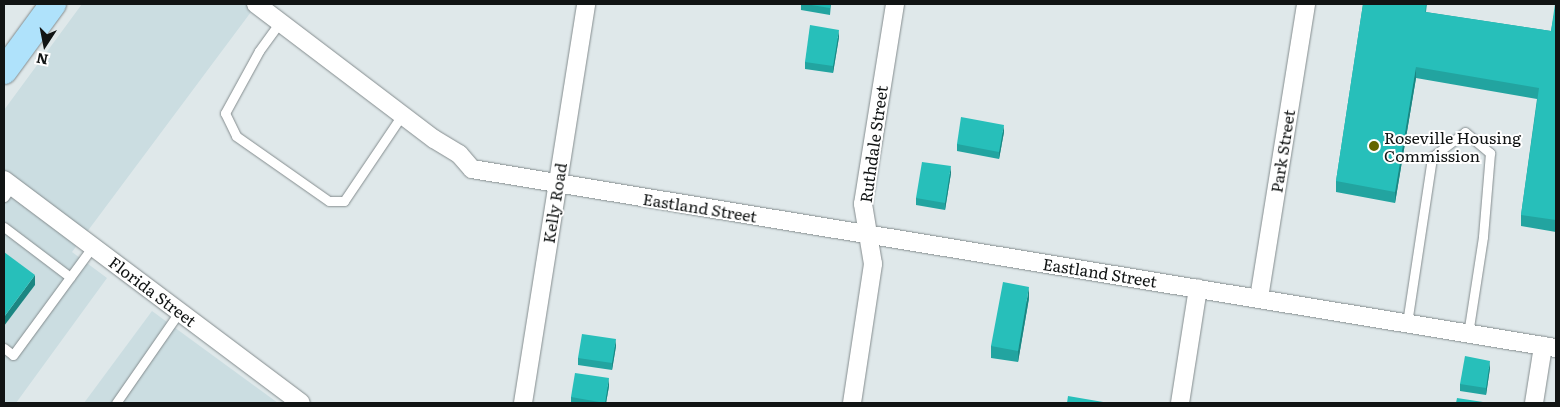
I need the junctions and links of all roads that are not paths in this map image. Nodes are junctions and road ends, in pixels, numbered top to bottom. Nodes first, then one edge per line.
1 (53, 4) edge
2 (256, 4) edge
3 (586, 4) edge
4 (895, 4) edge
5 (1306, 4) edge
6 (280, 22) junction
7 (4, 71) edge
8 (402, 115) junction
9 (557, 183) junction
10 (6, 187) edge
11 (4, 227) edge
12 (868, 233) junction
13 (93, 246) junction
14 (70, 277) junction
15 (1198, 288) junction
16 (1259, 298) junction
17 (180, 311) junction
18 (1406, 323) junction
19 (1468, 334) junction
20 (1549, 347) edge
21 (4, 348) edge
22 (116, 403) edge
23 (301, 403) edge
24 (523, 403) edge
25 (852, 403) edge
26 (1180, 403) edge
27 (1534, 403) edge

1 - 7 main road
2 - 6 street, Eastland Street
3 - 9 street, Kelly Road
4 - 12 street, Ruthdale Street
5 - 16 street, Park Street
6 - 8 street, Eastland Street
6 - 8 lane
8 - 9 street, Eastland Street
9 - 12 street, Eastland Street
9 - 24 street, Kelly Road
10 - 13 street, Florida Street
11 - 14 lane
12 - 15 street, Eastland Street
12 - 25 street, Ruthdale Street
13 - 14 lane
13 - 17 street, Florida Street
14 - 21 lane
15 - 16 street, Eastland Street
15 - 26 street
16 - 18 street
17 - 22 lane
17 - 23 street, Florida Street
18 - 19 street
18 - 19 lane
19 - 20 street
20 - 27 street

